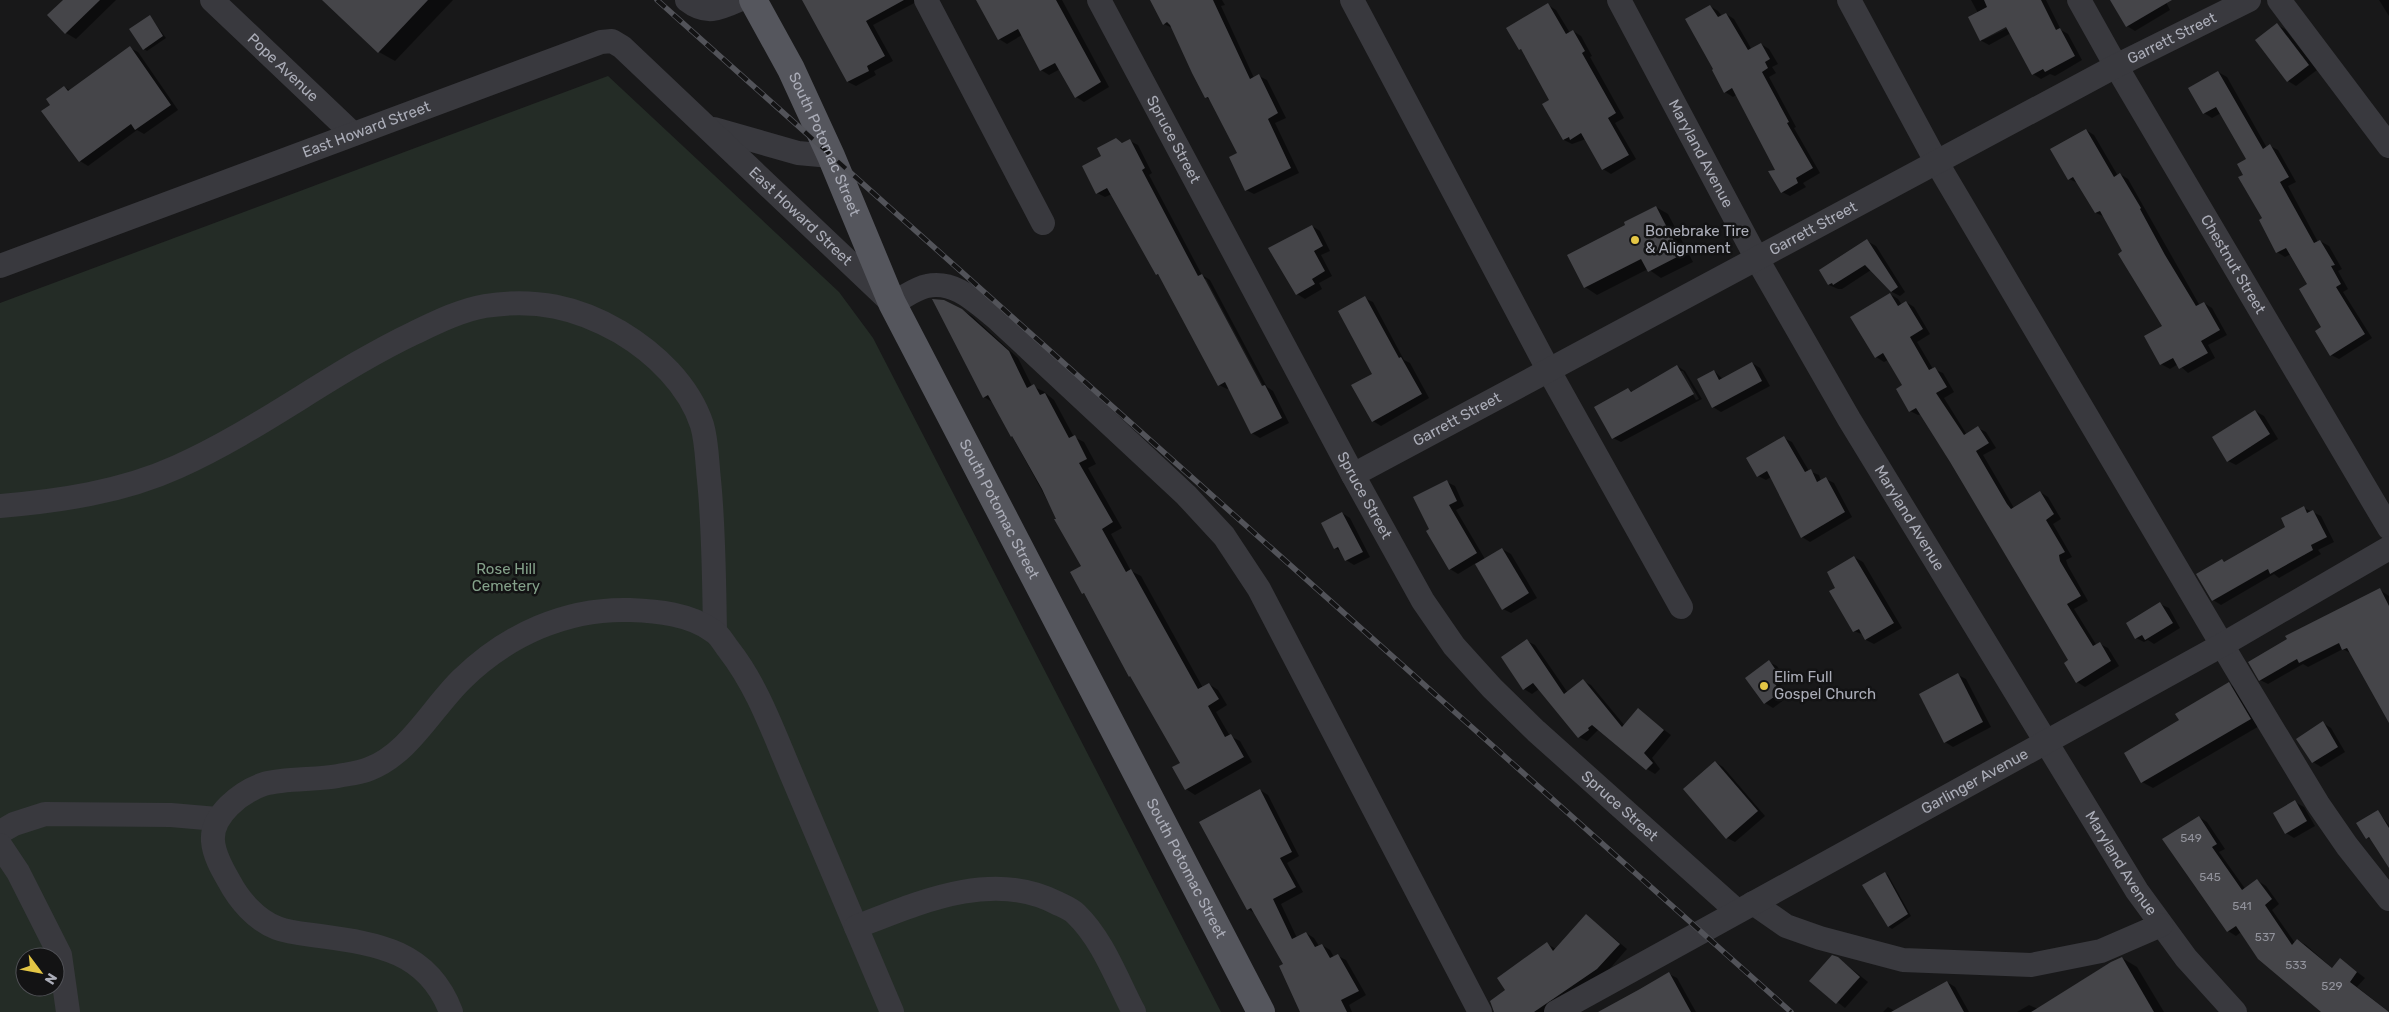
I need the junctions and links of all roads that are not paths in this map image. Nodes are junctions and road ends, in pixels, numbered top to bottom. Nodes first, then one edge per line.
1 (212, 0) edge
2 (687, 0) edge
3 (739, 0) edge
4 (753, 0) edge
5 (926, 0) edge
6 (1099, 0) edge
7 (1352, 0) edge
8 (1619, 0) edge
9 (1850, 0) edge
10 (2080, 0) edge
11 (2249, 0) edge
12 (2279, 0) edge
13 (2116, 66) junction
14 (709, 127) junction
15 (353, 134) junction
16 (2389, 146) edge
17 (831, 156) junction
18 (1937, 163) junction
19 (1043, 223) dead end
20 (1757, 259) junction
21 (0, 266) edge
22 (892, 303) junction
23 (1549, 371) junction
24 (1353, 475) junction
25 (0, 506) edge
26 (2389, 528) edge
27 (2389, 548) edge
28 (1681, 607) dead end
29 (715, 631) junction
30 (2222, 645) junction
31 (2046, 742) junction
32 (218, 819) junction
33 (0, 832) edge
34 (0, 845) edge
35 (2389, 899) edge
36 (1745, 907) junction
37 (2161, 924) junction
38 (856, 927) junction
39 (68, 1012) edge
40 (451, 1012) edge
41 (892, 1012) edge
42 (1134, 1012) edge
43 (1261, 1012) edge
44 (1480, 1012) edge
45 (1556, 1012) edge
46 (2235, 1012) edge

1 - 15 street, Pope Avenue
2 - 3 street
4 - 17 main road, South Potomac Street
5 - 19 street
6 - 24 street, Spruce Street
7 - 23 street
8 - 20 street, Maryland Avenue
9 - 18 street
10 - 13 street, Chestnut Street
11 - 13 street, Garrett Street
12 - 16 street
13 - 18 street, Garrett Street
13 - 26 street, Chestnut Street
14 - 15 street, East Howard Street
14 - 17 street, East Howard Street
14 - 22 street, East Howard Street
15 - 21 street, East Howard Street
17 - 22 main road, South Potomac Street
18 - 20 street, Garrett Street
18 - 30 street
20 - 23 street, Garrett Street
20 - 31 street, Maryland Avenue
22 - 43 main road, South Potomac Street
22 - 44 street
23 - 24 street, Garrett Street
23 - 28 street
24 - 36 street, Spruce Street
25 - 29 street
27 - 30 street, Garlinger Avenue
29 - 32 street
29 - 38 street
30 - 31 street, Garlinger Avenue
30 - 35 street
31 - 36 street, Garlinger Avenue
31 - 37 street, Maryland Avenue
32 - 33 street
32 - 40 street
34 - 39 street
36 - 37 street, Spruce Street
36 - 45 street, Garlinger Avenue
37 - 46 street, Maryland Avenue
38 - 41 street
38 - 42 street

